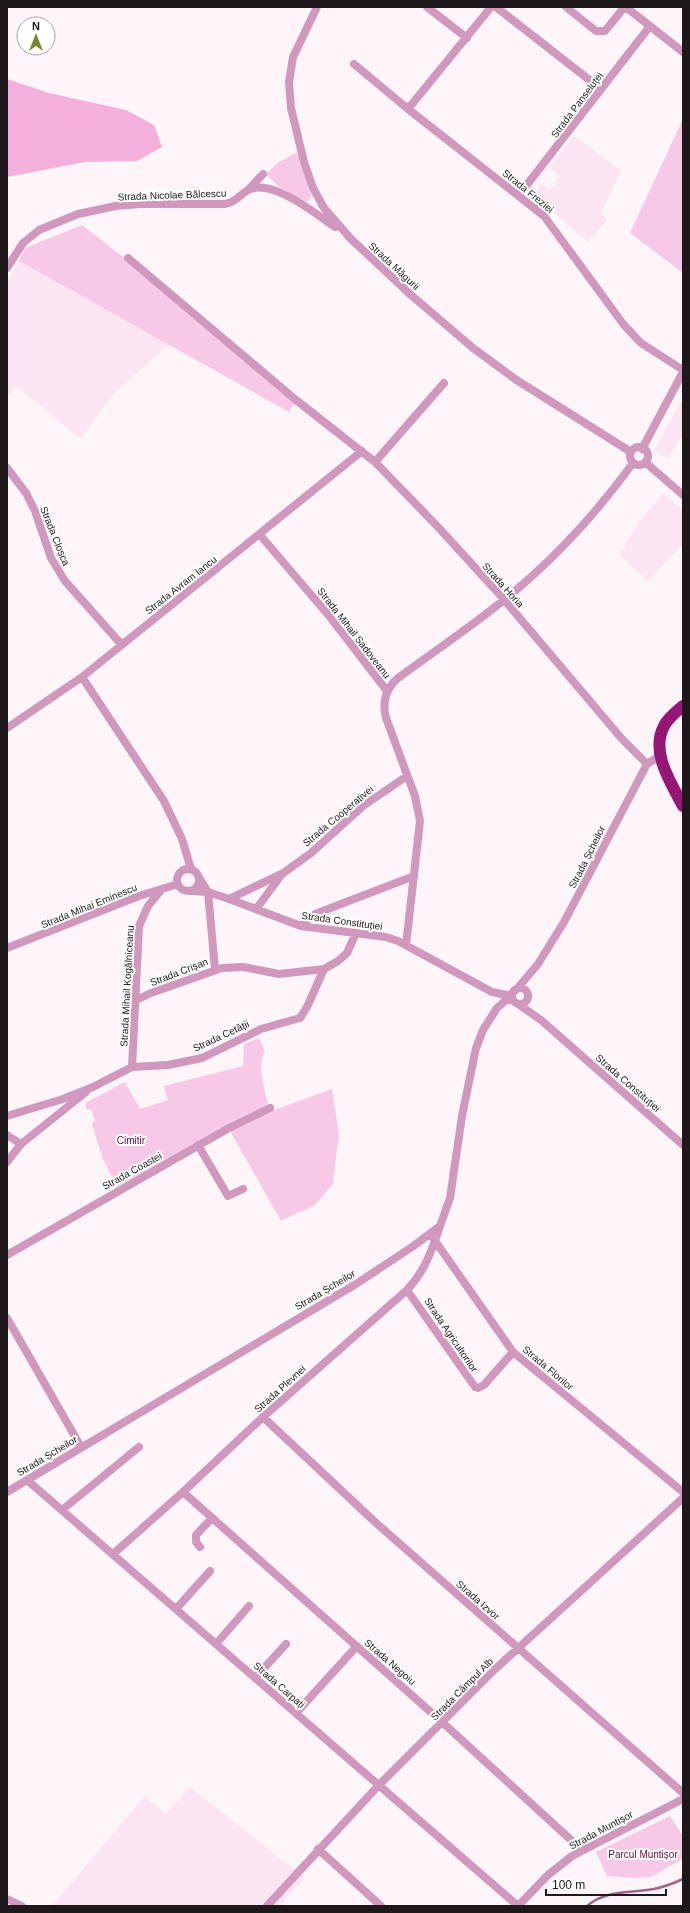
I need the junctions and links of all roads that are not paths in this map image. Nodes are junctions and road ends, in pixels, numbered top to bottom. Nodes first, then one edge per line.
1 (317, 7) edge
2 (427, 7) edge
3 (491, 7) edge
4 (496, 7) edge
5 (566, 7) edge
6 (650, 26) junction
7 (467, 38) junction
8 (683, 52) edge
9 (354, 64) dead end
10 (601, 89) junction
11 (408, 110) junction
12 (264, 174) dead end
13 (248, 190) junction
14 (519, 195) junction
15 (343, 232) junction
16 (128, 258) dead end
17 (7, 268) edge
18 (683, 371) edge
19 (444, 383) dead end
20 (642, 449) junction
21 (362, 451) junction
22 (631, 452) junction
23 (375, 462) junction
24 (645, 462) junction
25 (633, 463) junction
26 (7, 468) edge
27 (683, 495) edge
28 (260, 535) junction
29 (504, 600) junction
30 (121, 644) junction
31 (82, 677) junction
32 (387, 691) junction
33 (683, 706) edge
34 (7, 728) edge
35 (660, 756) junction
36 (647, 764) junction
37 (407, 776) junction
38 (683, 806) edge
39 (191, 869) junction
40 (282, 874) junction
41 (414, 876) junction
42 (200, 879) junction
43 (178, 884) junction
44 (162, 889) junction
45 (191, 891) junction
46 (208, 892) junction
47 (229, 899) junction
48 (257, 908) junction
49 (301, 926) junction
50 (356, 933) junction
51 (406, 945) junction
52 (7, 948) edge
53 (214, 969) junction
54 (324, 969) junction
55 (533, 970) junction
56 (527, 996) junction
57 (514, 997) junction
58 (136, 1000) junction
59 (541, 1020) junction
60 (132, 1067) junction
61 (93, 1087) junction
62 (270, 1108) dead end
63 (7, 1116) edge
64 (7, 1135) edge
65 (21, 1144) junction
66 (198, 1145) junction
67 (683, 1145) edge
68 (7, 1162) edge
69 (243, 1189) dead end
70 (440, 1226) junction
71 (429, 1234) junction
72 (435, 1241) junction
73 (7, 1254) edge
74 (407, 1290) junction
75 (7, 1318) edge
76 (513, 1352) junction
77 (263, 1417) junction
78 (81, 1447) junction
79 (139, 1447) dead end
80 (27, 1480) junction
81 (7, 1492) edge
82 (183, 1492) junction
83 (683, 1492) edge
84 (683, 1498) edge
85 (62, 1510) junction
86 (212, 1518) junction
87 (200, 1547) dead end
88 (113, 1554) junction
89 (210, 1570) dead end
90 (249, 1606) dead end
91 (176, 1609) junction
92 (216, 1644) junction
93 (286, 1644) dead end
94 (357, 1646) junction
95 (518, 1648) junction
96 (255, 1678) junction
97 (296, 1713) junction
98 (442, 1722) junction
99 (378, 1786) junction
100 (683, 1793) edge
101 (683, 1799) edge
102 (318, 1849) junction
103 (582, 1850) junction
104 (7, 1899) edge
105 (22, 1906) edge
106 (268, 1906) edge
107 (381, 1906) edge
108 (518, 1906) edge

1 - 15 street, Strada Măgurii
2 - 7 street
3 - 7 street
4 - 10 street
5 - 6 street
6 - 8 street
6 - 10 street, Strada Panseluței
7 - 11 street
9 - 11 street, Strada Freziei
10 - 14 street, Strada Panseluței
11 - 14 street, Strada Freziei
12 - 13 street, Strada Nicolae Bălcescu
13 - 15 street
13 - 17 street, Strada Nicolae Bălcescu
14 - 18 street, Strada Freziei
15 - 22 street, Strada Măgurii
16 - 21 street, Strada Horia
18 - 20 street
19 - 23 street
20 - 22 street
20 - 24 street
21 - 23 street, Strada Horia
21 - 28 street, Strada Avram Iancu
22 - 25 street
23 - 29 street, Strada Horia
24 - 25 street
24 - 27 street
25 - 29 street
26 - 30 street, Strada Cloșca
28 - 30 street, Strada Avram Iancu
28 - 32 street, Strada Mihail Sadoveanu
29 - 32 street
29 - 36 street, Strada Horia
30 - 31 street, Strada Avram Iancu
31 - 34 street, Strada Avram Iancu
31 - 39 street
32 - 37 street, Strada Mihail Sadoveanu
33 - 35 highway
35 - 36 street
35 - 38 highway
36 - 55 street, Strada Șcheilor
37 - 40 street, Strada Cooperativei
37 - 41 street, Strada Mihail Sadoveanu
39 - 42 street
39 - 43 street
40 - 47 street, Strada Cooperativei
40 - 48 street, Strada Cooperativei
41 - 49 street
41 - 51 street, Strada Mihail Sadoveanu
42 - 45 street
42 - 46 street
43 - 44 street, Strada Mihai Eminescu
43 - 45 street
44 - 52 street, Strada Mihai Eminescu
44 - 58 street, Strada Mihail Kogălniceanu
45 - 46 street, Strada Constituției
46 - 47 street, Strada Constituției
46 - 53 street
47 - 48 street, Strada Constituției
48 - 49 street, Strada Constituției
49 - 50 street, Strada Constituției
50 - 51 street, Strada Constituției
50 - 54 street
51 - 57 street, Strada Constituției
53 - 54 street, Strada Crișan
53 - 58 street, Strada Crișan
54 - 60 street, Strada Cetății
55 - 56 street, Strada Șcheilor
55 - 57 street, Strada Șcheilor
56 - 57 street
56 - 57 street
56 - 59 street, Strada Constituției
57 - 59 street, Strada Constituției
57 - 70 street, Strada Șcheilor
58 - 60 street, Strada Mihail Kogălniceanu
59 - 67 street, Strada Constituției
60 - 61 street, Strada Cetății
61 - 63 street, Strada Cetății
61 - 65 street
62 - 66 street, Strada Coastei
64 - 65 street
65 - 68 street
66 - 69 street
66 - 73 street, Strada Coastei
70 - 71 street, Strada Șcheilor
70 - 72 street, Strada Plevnei
71 - 72 street, Strada Florilor
71 - 78 street, Strada Șcheilor
72 - 74 street, Strada Plevnei
72 - 76 street, Strada Florilor
74 - 76 street, Strada Agricultorilor
74 - 77 street, Strada Plevnei
75 - 78 street
76 - 83 street, Strada Florilor
77 - 82 street, Strada Plevnei
77 - 95 street, Strada Izvor
78 - 80 street, Strada Șcheilor
79 - 85 street
80 - 81 street, Strada Șcheilor
80 - 85 street, Strada Carpați
82 - 86 street, Strada Negoiu
82 - 88 street, Strada Plevnei
84 - 95 street, Strada Câmpul Alb
85 - 88 street, Strada Carpați
86 - 87 street
86 - 94 street, Strada Negoiu
88 - 91 street, Strada Carpați
89 - 91 street
90 - 92 street
91 - 92 street, Strada Carpați
92 - 96 street, Strada Carpați
93 - 96 street
94 - 97 street
94 - 98 street, Strada Negoiu
95 - 98 street, Strada Câmpul Alb
95 - 100 street, Strada Izvor
96 - 97 street, Strada Carpați
97 - 99 street, Strada Carpați
98 - 99 street, Strada Câmpul Alb
98 - 103 street, Strada Negoiu
99 - 102 street, Strada Câmpul Alb
99 - 108 street, Strada Carpați
101 - 103 street, Strada Muntișor
102 - 106 street, Strada Câmpul Alb
102 - 107 street
103 - 108 street, Strada Muntișor
104 - 105 street

